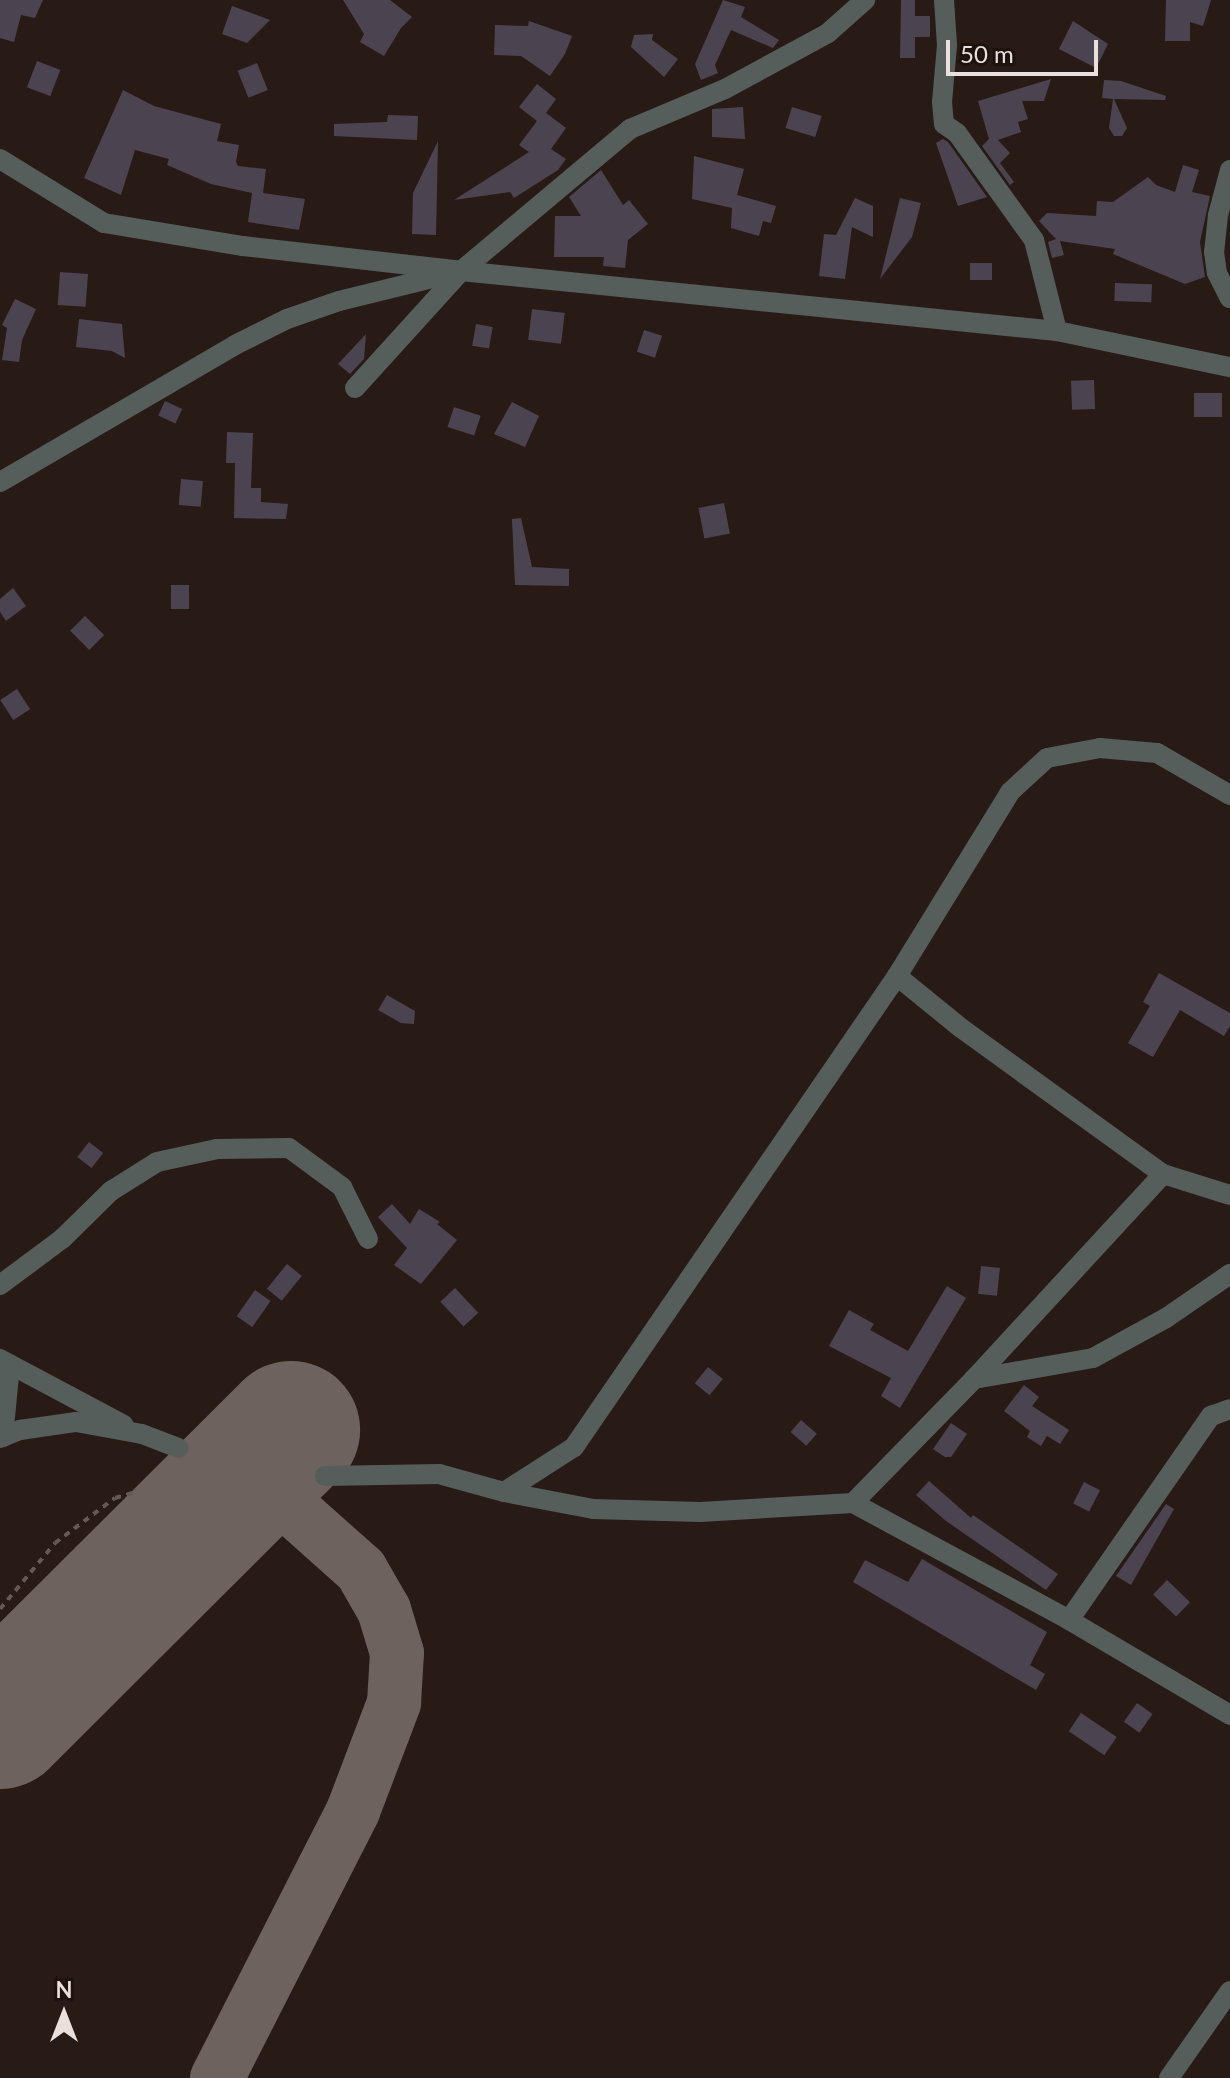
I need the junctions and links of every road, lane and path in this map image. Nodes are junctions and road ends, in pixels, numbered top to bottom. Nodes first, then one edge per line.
1 (865, 0) edge
2 (944, 0) edge
3 (0, 159) edge
4 (1230, 170) edge
5 (461, 271) junction
6 (1230, 298) edge
7 (1057, 331) junction
8 (1230, 367) edge
9 (355, 388) dead end
10 (0, 482) edge
11 (1230, 795) edge
12 (897, 976) junction
13 (1163, 1174) junction
14 (1230, 1195) edge
15 (368, 1239) dead end
16 (1230, 1274) edge
17 (0, 1285) edge
18 (5, 1362) edge
19 (974, 1379) junction
20 (1230, 1409) edge
21 (142, 1434) junction
22 (1, 1438) edge
23 (178, 1448) dead end
24 (325, 1476) dead end
25 (504, 1492) junction
26 (133, 1493) dead end
27 (853, 1503) junction
28 (0, 1609) edge
29 (1069, 1620) junction
30 (1230, 1715) edge
31 (1230, 1991) edge
32 (1169, 2078) edge

1 - 5 street
2 - 7 street
3 - 5 street
4 - 6 street
5 - 7 street
5 - 9 street
5 - 10 street
7 - 8 street
11 - 12 street
12 - 13 street
12 - 25 street
13 - 14 street
13 - 19 street
15 - 17 street
16 - 19 street
18 - 21 street
18 - 22 street
19 - 27 street
20 - 29 street
21 - 22 street
21 - 23 street
24 - 25 street
25 - 27 street
26 - 28 path
27 - 29 street
29 - 30 street
31 - 32 street

